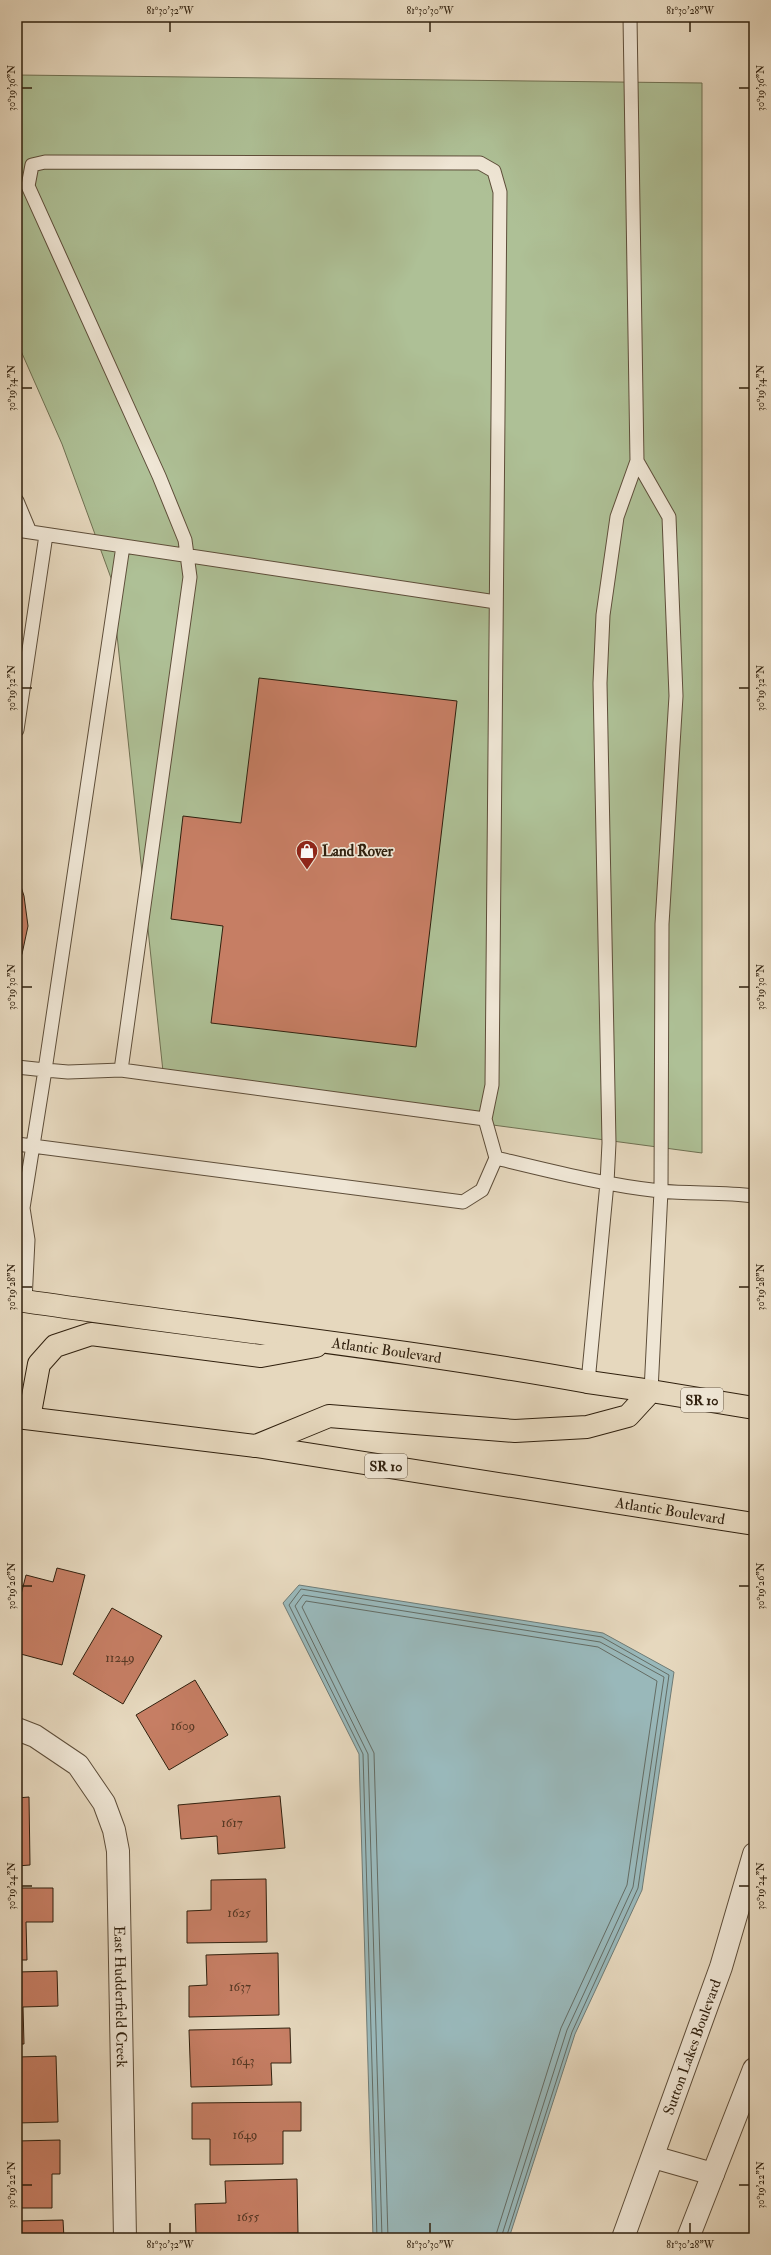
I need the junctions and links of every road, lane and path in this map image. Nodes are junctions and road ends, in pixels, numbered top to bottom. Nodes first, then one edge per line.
1 (630, 17) edge
2 (637, 461) junction
3 (17, 501) edge
4 (17, 530) edge
5 (30, 532) junction
6 (46, 535) junction
7 (123, 546) junction
8 (187, 556) junction
9 (496, 602) junction
10 (17, 730) edge
11 (17, 1067) edge
12 (45, 1070) junction
13 (121, 1070) junction
14 (485, 1119) junction
15 (17, 1144) edge
16 (32, 1146) junction
17 (496, 1158) junction
18 (607, 1183) junction
19 (661, 1191) junction
20 (754, 1196) edge
21 (20, 1212) edge
22 (20, 1303) edge
23 (335, 1343) junction
24 (588, 1382) junction
25 (651, 1391) junction
26 (754, 1408) edge
27 (23, 1418) edge
28 (256, 1446) junction
29 (754, 1524) edge
30 (17, 1729) edge
31 (754, 1854) edge
32 (754, 2069) edge
33 (653, 2157) junction
34 (713, 2174) junction
35 (125, 2238) edge
36 (623, 2238) edge
37 (688, 2238) edge

1 - 2 lane
2 - 18 lane
2 - 19 lane
3 - 5 lane
4 - 5 lane
5 - 6 lane
6 - 7 lane
6 - 10 lane
7 - 8 lane
7 - 12 lane
8 - 9 lane
8 - 9 lane
8 - 13 lane
9 - 14 lane
11 - 12 lane
12 - 13 lane
12 - 16 lane
13 - 14 lane
14 - 17 lane
15 - 16 lane
16 - 17 lane
16 - 21 lane
17 - 18 lane
18 - 19 lane
18 - 24 lane
19 - 20 lane
19 - 25 lane
21 - 22 lane
22 - 23 main road, Atlantic Boulevard / SR 10
23 - 24 main road, Atlantic Boulevard / SR 10
23 - 27 main road
24 - 25 main road, Atlantic Boulevard / SR 10
25 - 26 main road, Atlantic Boulevard / SR 10
25 - 28 main road
27 - 28 main road, Atlantic Boulevard / SR 10
28 - 29 main road, Atlantic Boulevard / SR 10
30 - 35 street, East Hudderfield Creek
31 - 33 street, Sutton Lakes Boulevard
32 - 34 street
33 - 34 street
33 - 36 street, Sutton Lakes Boulevard
34 - 37 street

